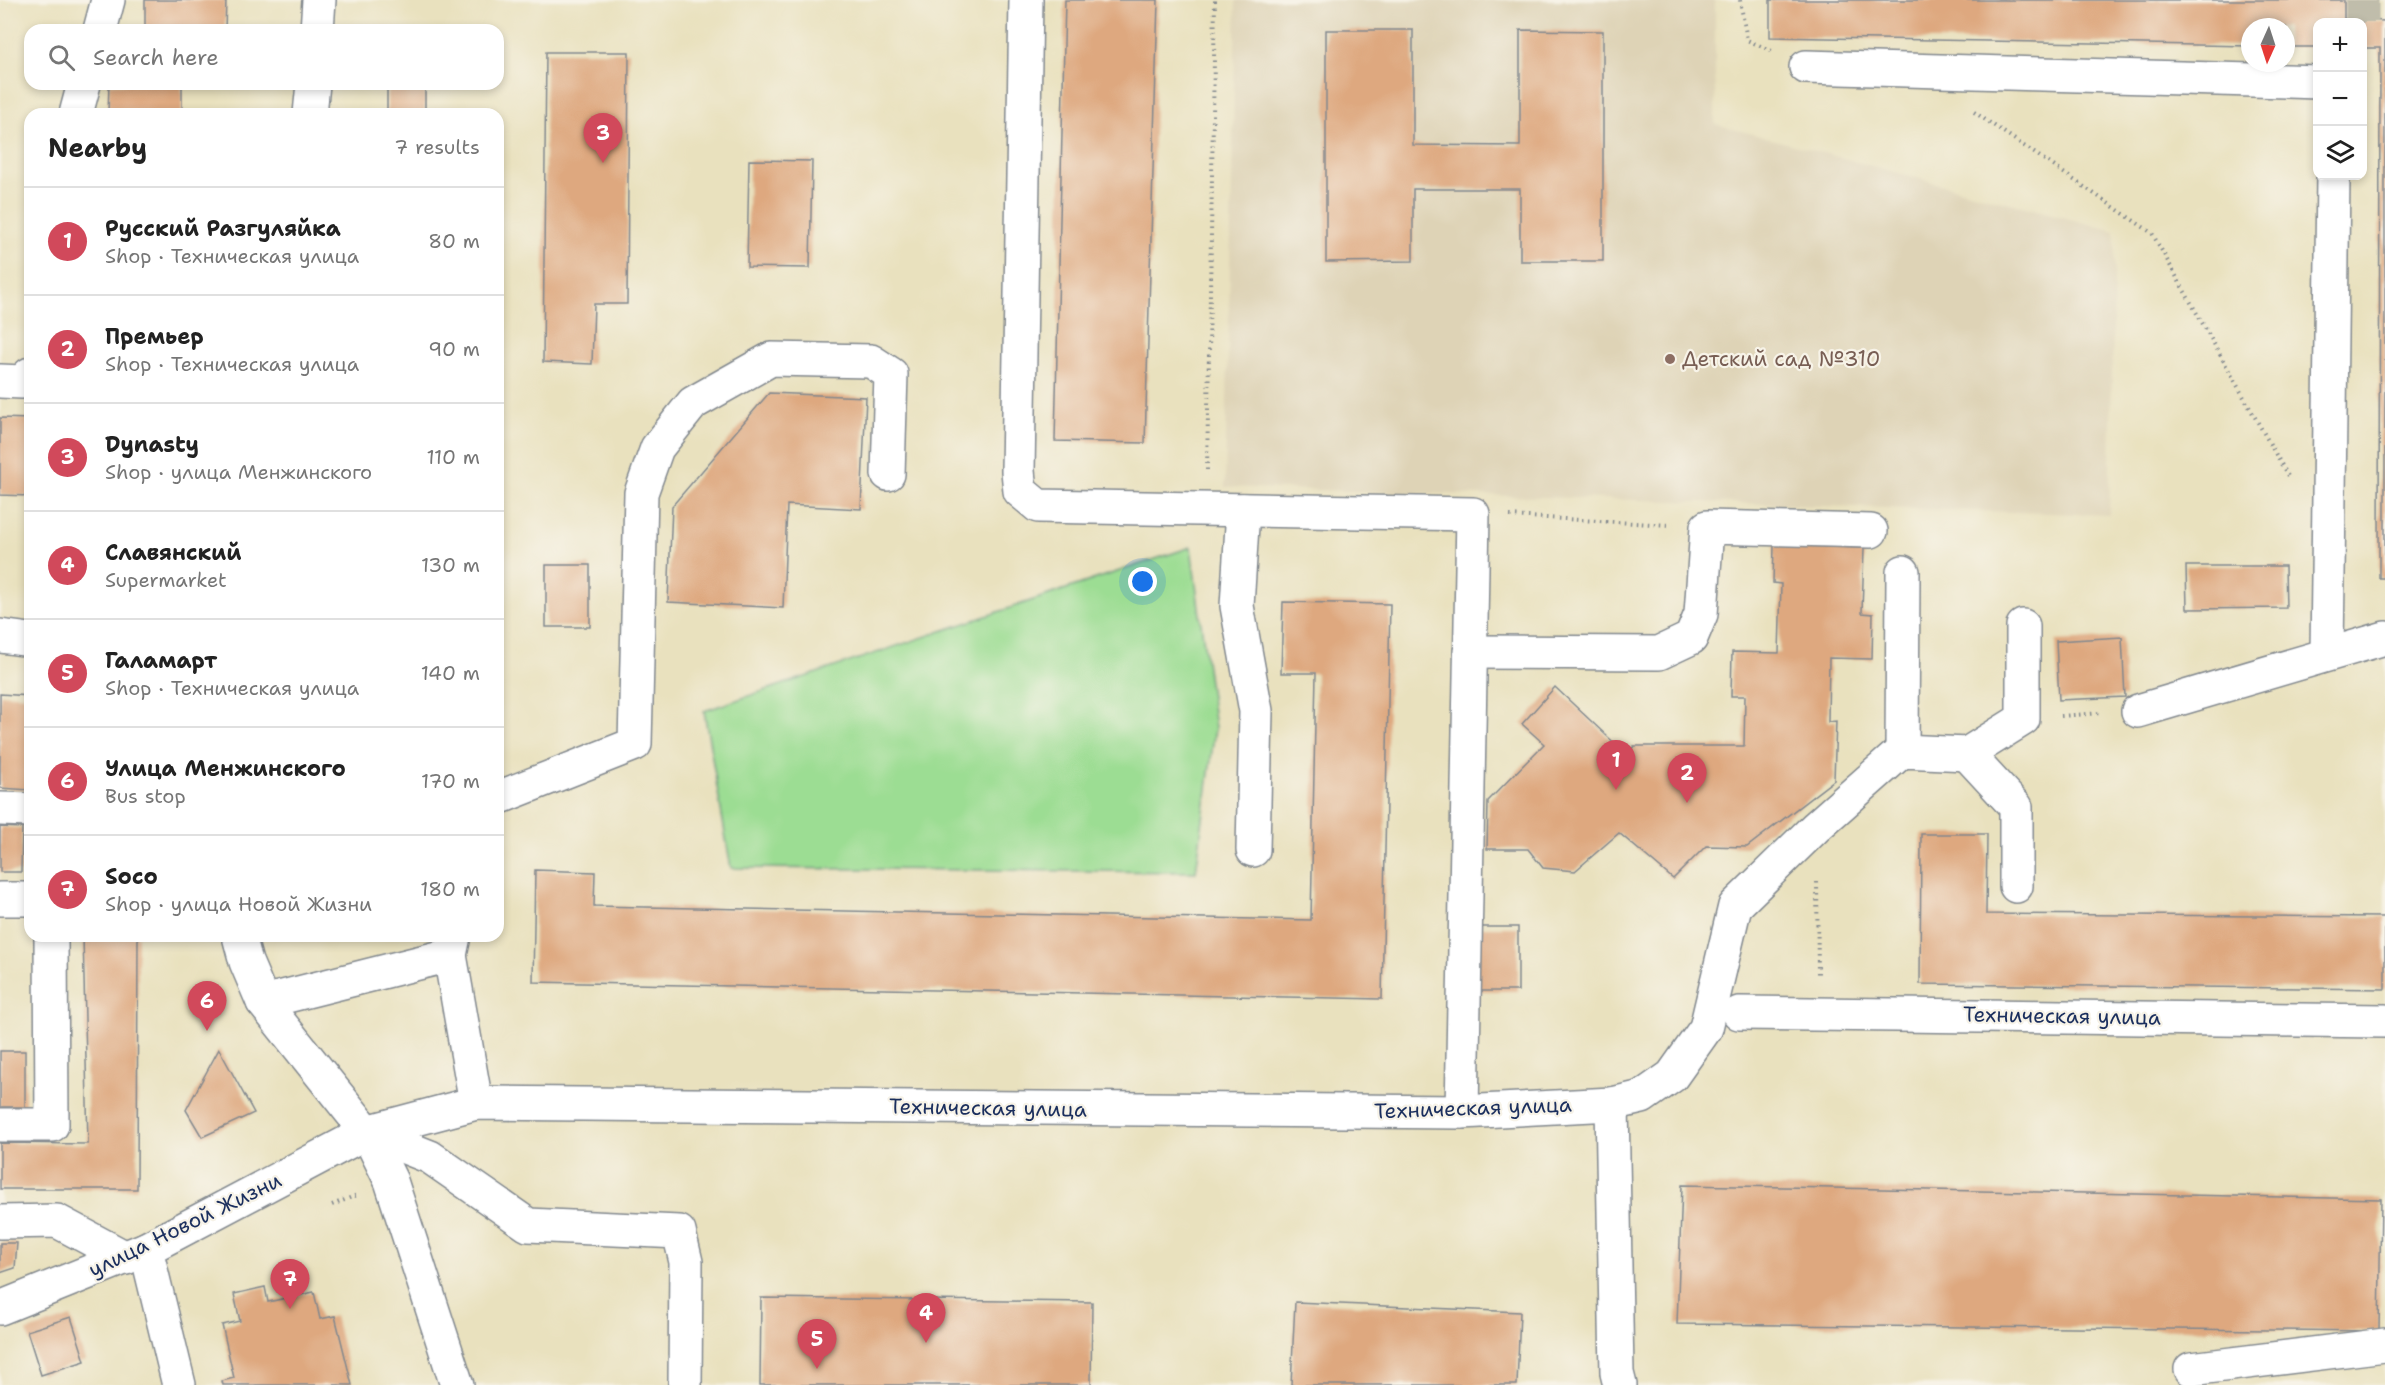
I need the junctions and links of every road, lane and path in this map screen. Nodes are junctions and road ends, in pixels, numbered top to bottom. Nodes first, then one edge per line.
1 (108, 0) edge
2 (319, 0) edge
3 (1026, 0) edge
4 (1215, 0) edge
5 (1740, 0) edge
6 (102, 24) edge
7 (317, 24) edge
8 (1806, 67) joint
9 (2313, 82) edge
10 (82, 90) edge
11 (312, 90) edge
12 (78, 108) edge
13 (311, 108) edge
14 (1971, 110) dead end
15 (2333, 180) edge
16 (24, 380) edge
17 (0, 381) edge
18 (888, 474) dead end
19 (2290, 480) dead end
20 (1207, 509) junction
21 (1243, 510) junction
22 (1473, 514) junction
23 (1707, 527) junction
24 (1871, 531) dead end
25 (1903, 572) dead end
26 (2023, 626) dead end
27 (0, 636) edge
28 (2385, 638) edge
29 (24, 639) edge
30 (1470, 652) junction
31 (2327, 654) junction
32 (2138, 711) joint
33 (2023, 718) junction
34 (1902, 751) junction
35 (1967, 754) junction
36 (504, 796) edge
37 (0, 809) edge
38 (24, 810) edge
39 (1816, 827) junction
40 (1253, 850) dead end
41 (2016, 886) dead end
42 (0, 898) edge
43 (24, 899) edge
44 (51, 942) edge
45 (241, 942) edge
46 (452, 946) edge
47 (263, 1002) junction
48 (1739, 1013) dead end
49 (1819, 1013) junction
50 (2385, 1021) edge
51 (476, 1103) junction
52 (1612, 1104) junction
53 (1462, 1112) junction
54 (0, 1125) edge
55 (367, 1132) junction
56 (0, 1222) edge
57 (136, 1253) junction
58 (0, 1308) edge
59 (2385, 1345) edge
60 (2191, 1369) dead end
61 (179, 1385) edge
62 (457, 1385) edge
63 (685, 1385) edge
64 (1620, 1385) edge

1 - 6 street
2 - 7 street
3 - 20 street
4 - 20 path
5 - 8 path
8 - 9 street
10 - 12 street
11 - 13 street
14 - 19 path
15 - 31 street
16 - 17 street
18 - 36 street
20 - 21 street
21 - 22 street
21 - 40 street
22 - 23 path
22 - 30 street
23 - 24 street
23 - 30 street
25 - 34 street
26 - 33 street
27 - 29 street
28 - 31 street
30 - 53 street
31 - 32 street
32 - 33 path
33 - 35 street
34 - 35 street
34 - 39 street, Техническая улица
35 - 41 street
37 - 38 street
39 - 49 path
39 - 52 street, Техническая улица
42 - 43 street
44 - 54 street
45 - 47 street
46 - 47 street
46 - 51 street
47 - 55 street
48 - 49 street, Техническая улица
49 - 50 street, Техническая улица
51 - 53 street, Техническая улица
51 - 55 street, Техническая улица
52 - 53 street, Техническая улица
52 - 64 street
55 - 57 street, улица Новой Жизни
55 - 62 street
55 - 63 street
56 - 57 street
57 - 58 street, улица Новой Жизни
57 - 61 street
59 - 60 street

